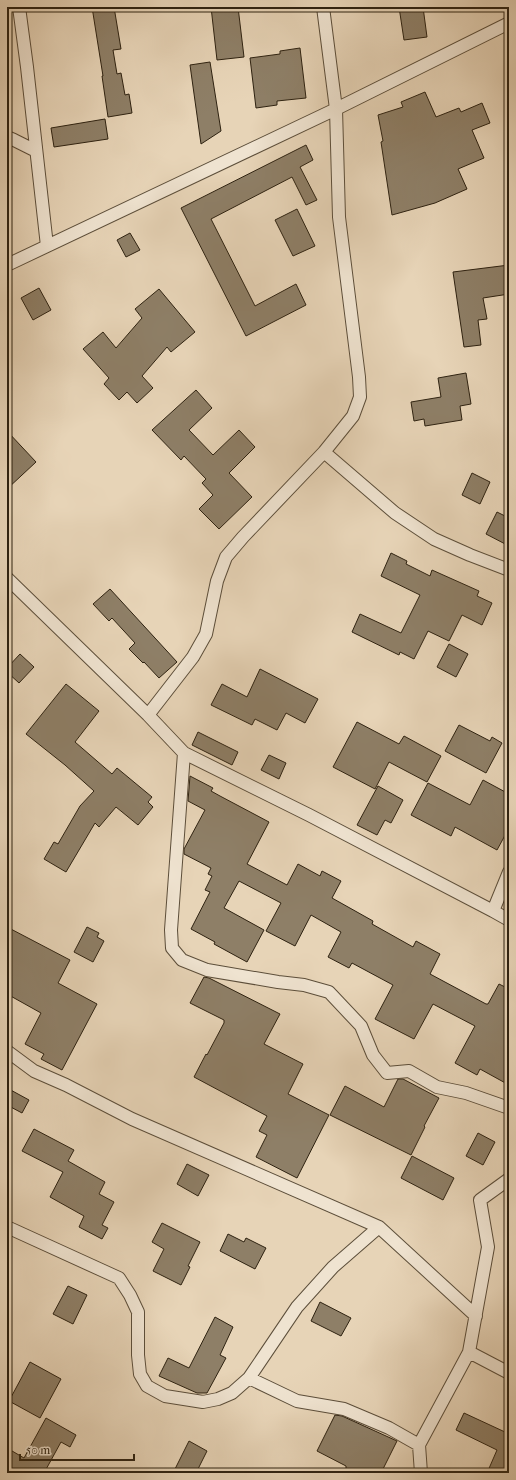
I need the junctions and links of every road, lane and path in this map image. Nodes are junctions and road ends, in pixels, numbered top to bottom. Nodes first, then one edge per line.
1 (19, 7) edge
2 (323, 7) edge
3 (509, 23) edge
4 (336, 109) junction
5 (7, 137) edge
6 (36, 151) junction
7 (46, 246) junction
8 (7, 265) edge
9 (324, 452) junction
10 (509, 570) edge
11 (7, 578) edge
12 (148, 715) junction
13 (184, 753) junction
14 (509, 872) edge
15 (493, 911) junction
16 (509, 920) edge
17 (7, 1051) edge
18 (509, 1108) edge
19 (509, 1179) edge
20 (7, 1227) edge
21 (379, 1227) junction
22 (476, 1316) junction
23 (468, 1352) junction
24 (509, 1373) edge
25 (249, 1378) junction
26 (419, 1445) junction
27 (421, 1473) edge

1 - 6 street
2 - 4 street
3 - 4 street
4 - 7 street
4 - 9 street
5 - 6 street
6 - 7 street
7 - 8 street
9 - 10 street
9 - 12 street
11 - 12 street
12 - 13 street
13 - 15 street
13 - 18 street
14 - 15 street
15 - 16 street
17 - 21 street
19 - 22 street
20 - 25 street
21 - 22 street
21 - 25 street
22 - 23 street
23 - 24 street
23 - 26 street
25 - 26 street
26 - 27 street

